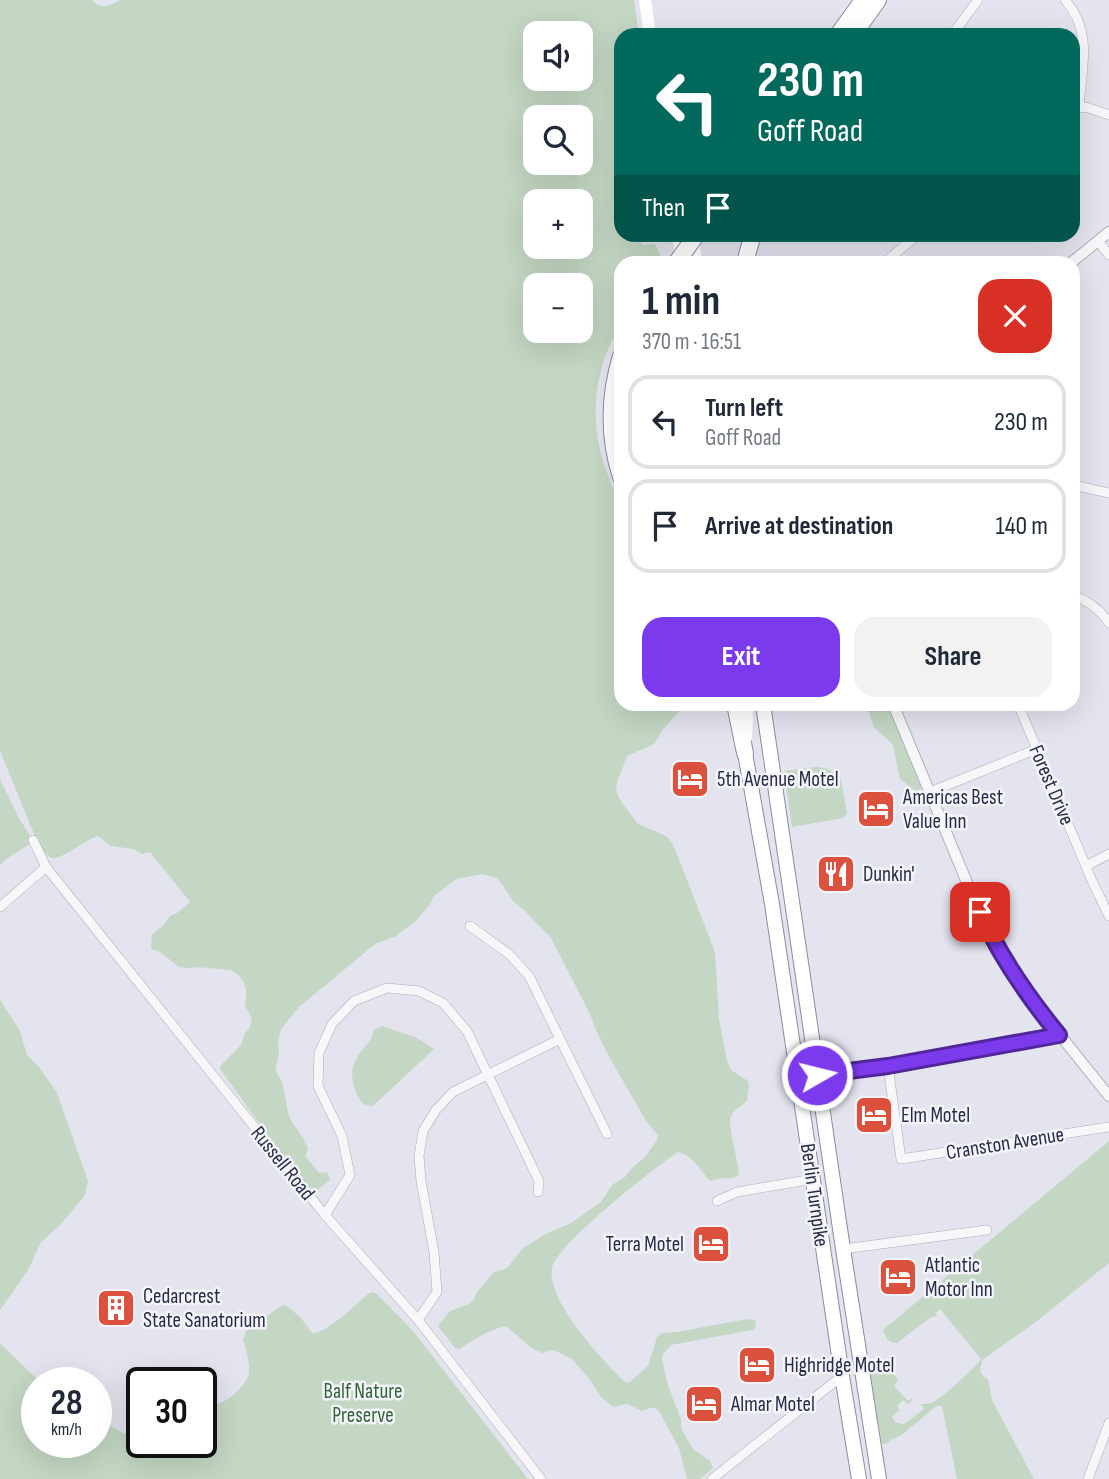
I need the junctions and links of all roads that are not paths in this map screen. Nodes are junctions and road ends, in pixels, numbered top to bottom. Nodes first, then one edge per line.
1 (645, 0) edge
2 (863, 0) edge
3 (878, 0) edge
4 (978, 0) edge
5 (1065, 0) edge
6 (649, 28) edge
7 (843, 28) edge
8 (858, 28) edge
9 (957, 28) edge
10 (1080, 66) edge
11 (1080, 107) edge
12 (1109, 115) edge
13 (1109, 232) edge
14 (1098, 241) junction
15 (909, 242) edge
16 (1109, 255) edge
17 (892, 256) edge
18 (1079, 256) edge
19 (614, 381) edge
20 (614, 447) edge
21 (1080, 487) edge
22 (1109, 493) edge
23 (1080, 598) edge
24 (1109, 623) edge
25 (736, 711) edge
26 (747, 711) edge
27 (764, 711) edge
28 (896, 711) edge
29 (1021, 711) edge
30 (1037, 750) junction
31 (745, 753) junction
32 (930, 793) junction
33 (33, 840) dead end
34 (1109, 854) edge
35 (1086, 866) junction
36 (46, 867) junction
37 (0, 907) edge
38 (1109, 916) edge
39 (470, 926) dead end
40 (1059, 1035) junction
41 (560, 1039) junction
42 (888, 1066) junction
43 (817, 1075) junction
44 (488, 1076) junction
45 (798, 1078) junction
46 (1109, 1096) edge
47 (1109, 1127) edge
48 (607, 1134) dead end
49 (813, 1179) junction
50 (538, 1192) dead end
51 (717, 1201) dead end
52 (326, 1215) junction
53 (987, 1230) dead end
54 (843, 1249) junction
55 (418, 1320) junction
56 (860, 1360) junction
57 (842, 1376) junction
58 (1109, 1423) edge
59 (541, 1479) edge
60 (712, 1479) edge
61 (859, 1479) edge
62 (879, 1479) edge
63 (1088, 1479) edge

1 - 6 main road
2 - 7 highway
3 - 8 highway
4 - 9 street
5 - 10 street
11 - 12 street
13 - 14 street
14 - 16 street
14 - 18 street
15 - 17 street
19 - 20 highway
21 - 22 street
23 - 24 street
25 - 31 highway
26 - 31 main road, Berlin Turnpike
27 - 43 highway, Berlin Turnpike
28 - 32 street
29 - 30 street, Forest Drive
30 - 32 street
30 - 35 street, Forest Drive
31 - 45 highway, Berlin Turnpike
32 - 40 street
33 - 36 street, Russell Road
34 - 35 street
35 - 38 street, Forest Drive
36 - 37 street
36 - 52 street, Russell Road
39 - 41 street
40 - 42 street
40 - 46 street
41 - 44 street
41 - 48 street
42 - 43 street
42 - 47 street, Cranston Avenue
43 - 45 highway
43 - 54 highway, Berlin Turnpike
44 - 50 street
44 - 52 street
44 - 55 street
45 - 49 highway, Berlin Turnpike
49 - 51 street
49 - 57 highway, Berlin Turnpike
52 - 55 street, Russell Road
53 - 54 street
54 - 56 highway, Berlin Turnpike
55 - 59 street, Russell Road
56 - 57 highway
56 - 62 highway, Berlin Turnpike
57 - 60 street
57 - 61 highway, Berlin Turnpike
58 - 63 street

